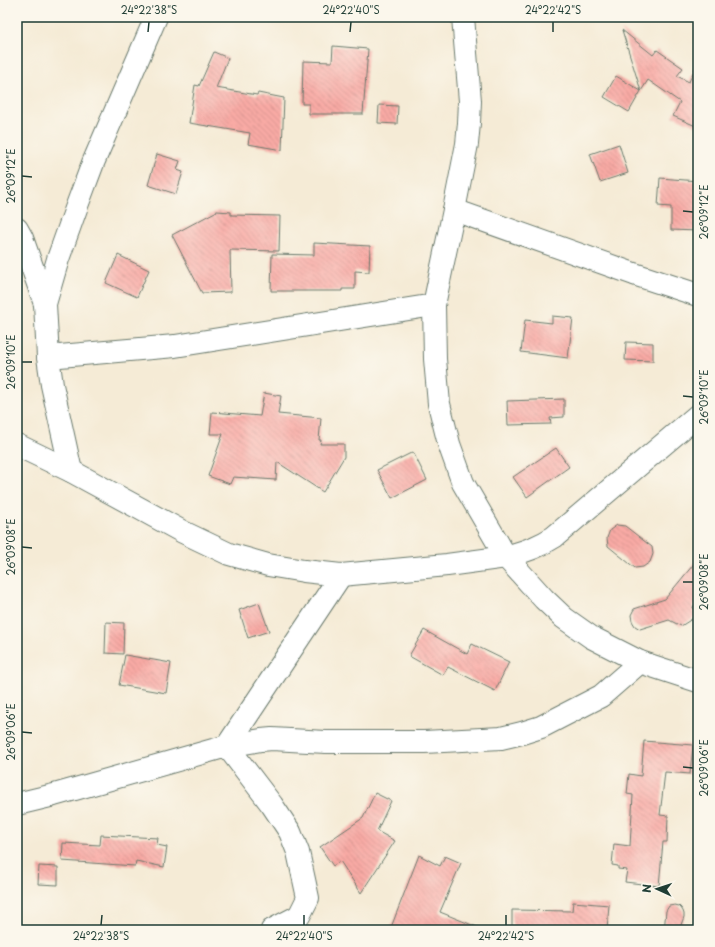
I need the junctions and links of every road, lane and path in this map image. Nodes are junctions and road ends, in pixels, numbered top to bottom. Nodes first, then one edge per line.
1 (156, 17) edge
2 (463, 17) edge
3 (454, 210) junction
4 (17, 228) edge
5 (698, 295) edge
6 (45, 304) junction
7 (434, 305) junction
8 (48, 357) junction
9 (698, 415) edge
10 (17, 445) edge
11 (71, 471) junction
12 (506, 557) junction
13 (341, 574) junction
14 (640, 662) junction
15 (698, 681) edge
16 (227, 746) junction
17 (17, 804) edge
18 (272, 930) edge

1 - 6 street
2 - 3 street
3 - 5 street
3 - 7 street
4 - 6 street
6 - 8 street
7 - 8 street
7 - 12 street
8 - 11 street
9 - 12 street
10 - 11 street
11 - 13 street
12 - 13 street
12 - 14 street
13 - 16 street
14 - 15 street
14 - 16 street
16 - 17 street
16 - 18 street

